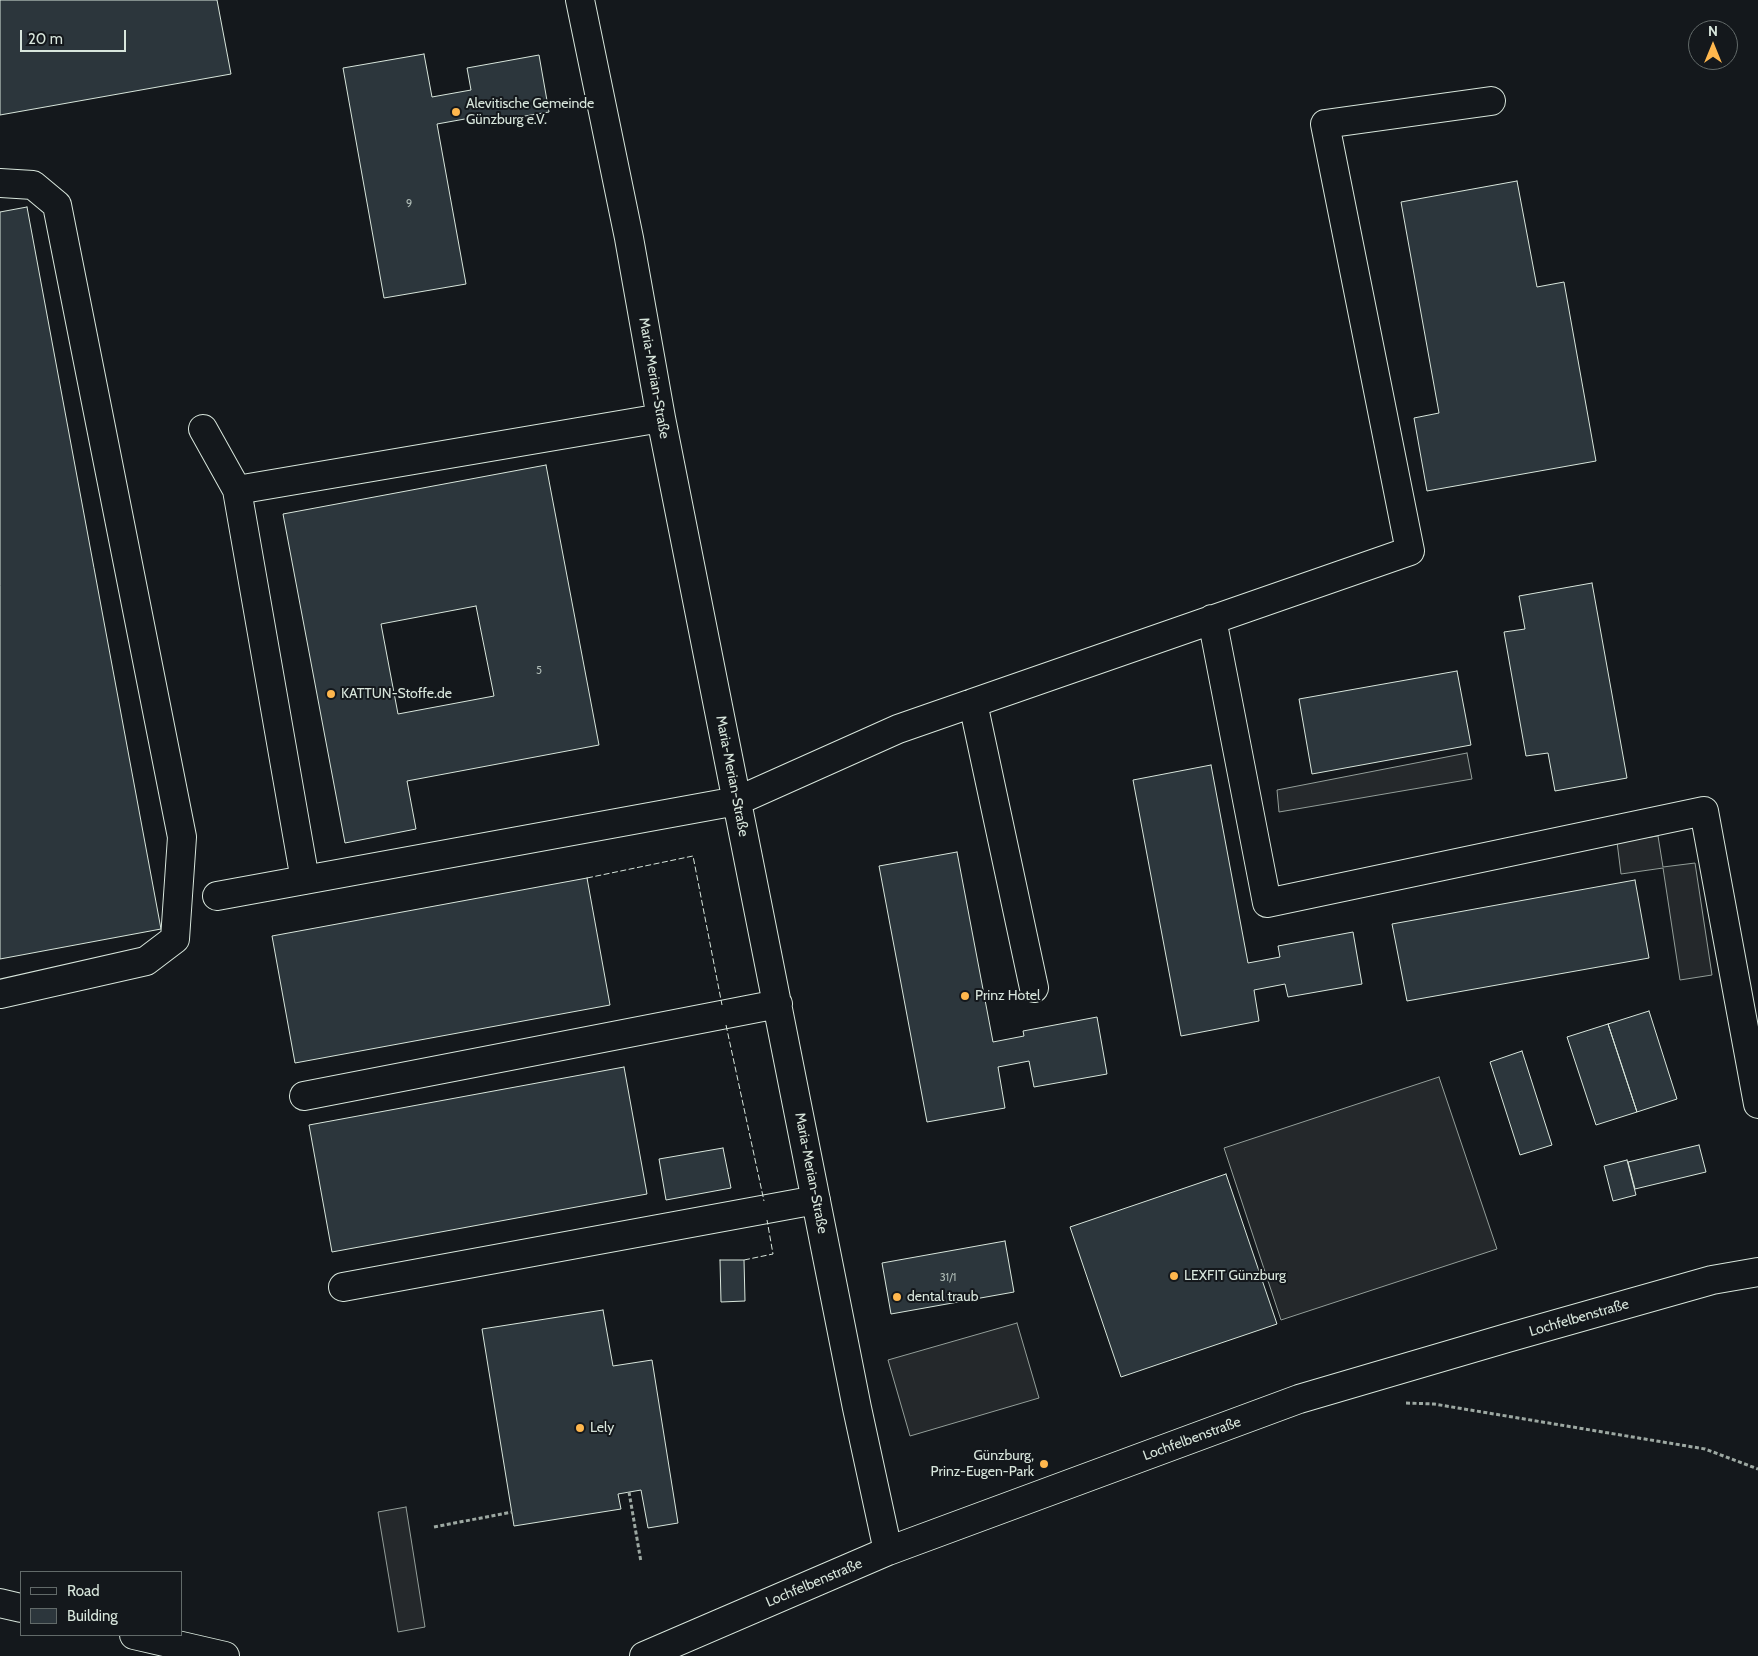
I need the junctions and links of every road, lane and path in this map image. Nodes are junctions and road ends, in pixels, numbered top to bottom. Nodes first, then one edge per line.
1 (580, 0) edge
2 (1491, 102) dead end
3 (0, 183) edge
4 (661, 418) junction
5 (203, 429) dead end
6 (237, 490) junction
7 (1212, 619) junction
8 (973, 703) junction
9 (737, 802) junction
10 (305, 880) junction
11 (217, 896) dead end
12 (1034, 988) dead end
13 (0, 994) edge
14 (778, 1004) junction
15 (304, 1096) dead end
16 (1758, 1104) edge
17 (816, 1200) junction
18 (1758, 1272) edge
19 (344, 1287) dead end
20 (1398, 1403) dead end
21 (1758, 1469) edge
22 (629, 1492) dead end
23 (512, 1512) dead end
24 (434, 1527) dead end
25 (888, 1551) junction
26 (641, 1562) dead end
27 (0, 1603) edge
28 (20, 1608) edge
29 (138, 1636) edge
30 (225, 1656) edge
31 (644, 1656) edge

1 - 4 street, Maria-Merian-Straße
2 - 7 street
3 - 13 street
4 - 6 street
4 - 9 street, Maria-Merian-Straße
5 - 6 street
6 - 10 street
7 - 8 street
7 - 16 street
8 - 9 street
8 - 12 street
9 - 10 street
9 - 14 street, Maria-Merian-Straße
10 - 11 street
14 - 15 street
14 - 17 street, Maria-Merian-Straße
17 - 19 street
17 - 25 street, Maria-Merian-Straße
18 - 25 street, Lochfelbenstraße
20 - 21 path
22 - 26 path
23 - 24 path
25 - 31 street, Lochfelbenstraße
27 - 28 street
29 - 30 street

